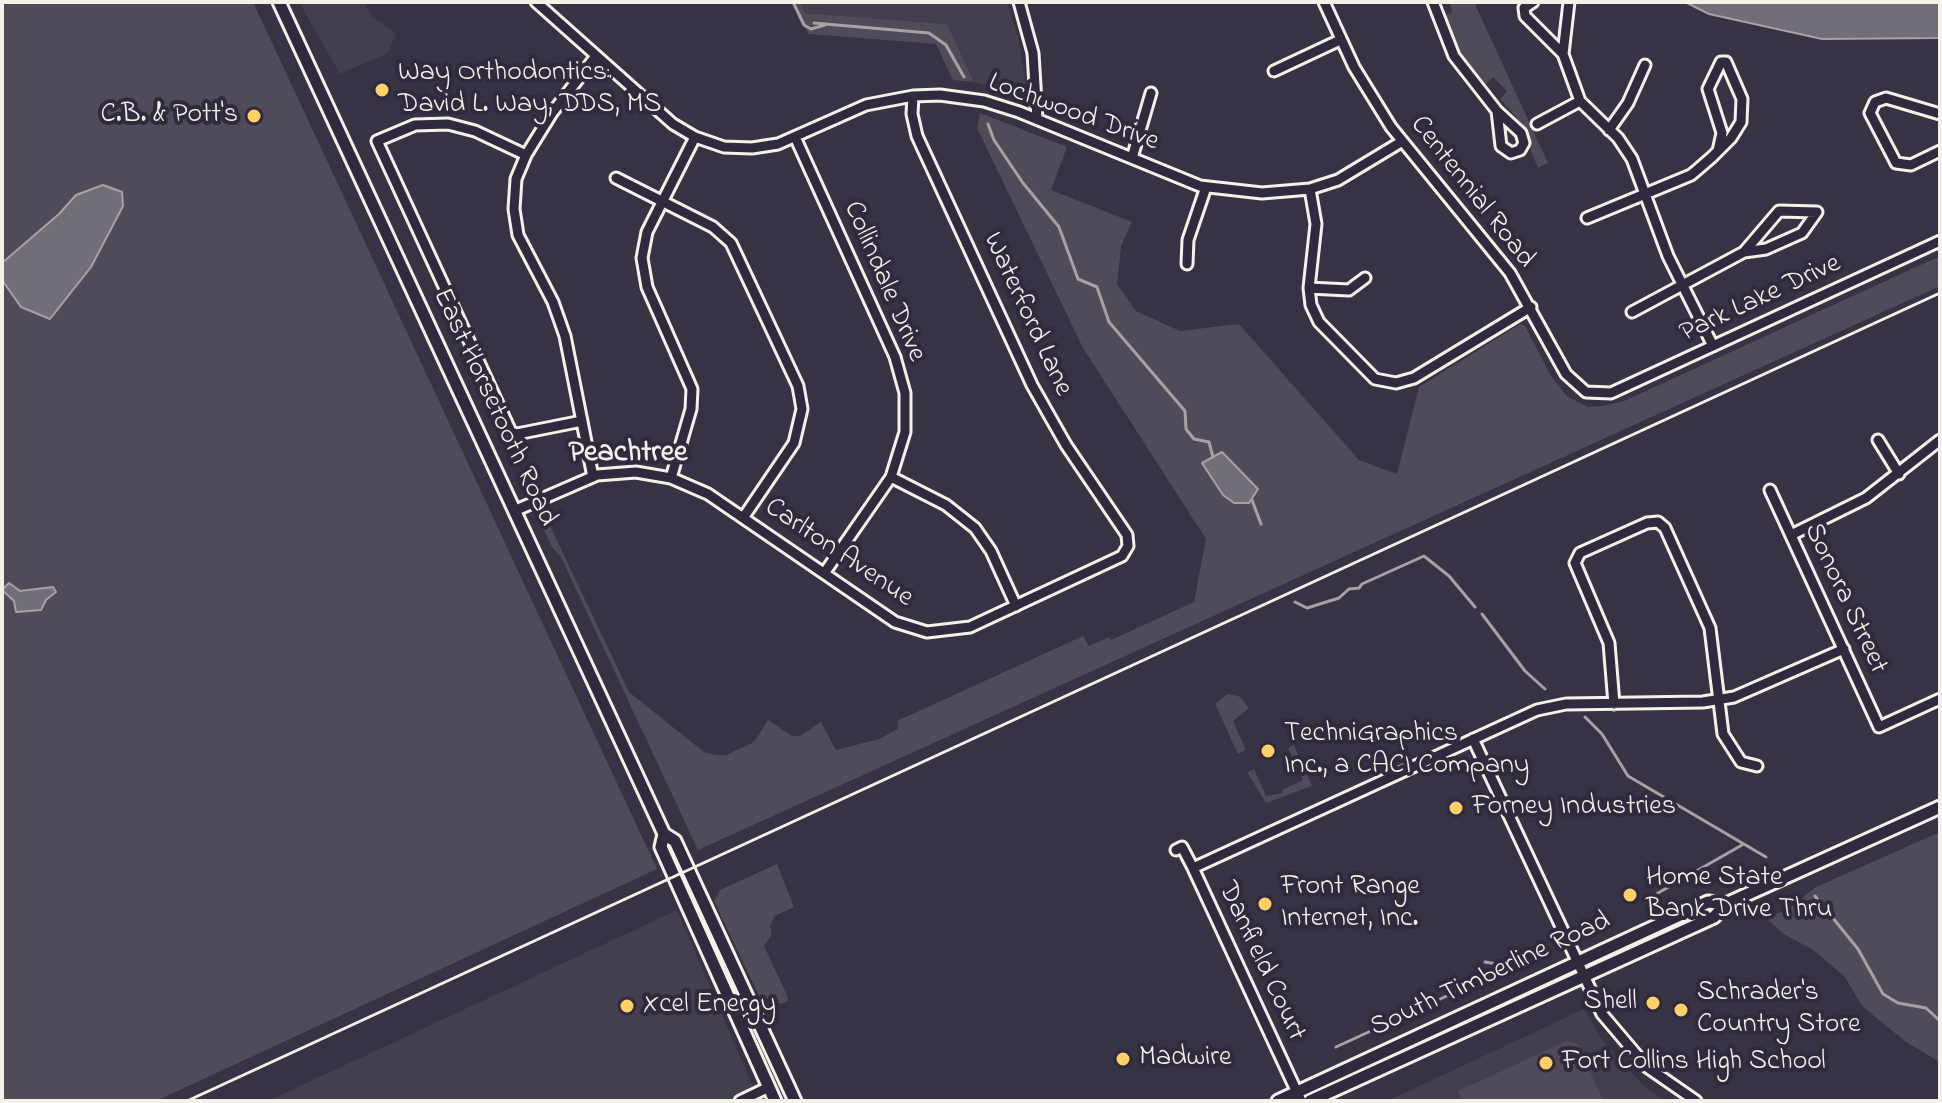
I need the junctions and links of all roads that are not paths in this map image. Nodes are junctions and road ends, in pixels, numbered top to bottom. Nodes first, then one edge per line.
1 (279, 2) edge
2 (536, 2) edge
3 (1019, 2) edge
4 (1324, 2) edge
5 (1433, 2) edge
6 (1533, 2) edge
7 (1569, 2) edge
8 (1340, 40) junction
9 (1563, 54) junction
10 (596, 56) junction
11 (1645, 65) dead end
12 (1274, 71) dead end
13 (1151, 93) dead end
14 (913, 96) junction
15 (1580, 101) junction
16 (1497, 111) dead end
17 (1940, 114) edge
18 (1037, 119) junction
19 (1537, 124) dead end
20 (1609, 130) junction
21 (695, 137) junction
22 (795, 137) junction
23 (1401, 142) junction
24 (1718, 151) junction
25 (1940, 151) edge
26 (526, 155) junction
27 (1132, 158) junction
28 (616, 178) dead end
29 (1206, 187) junction
30 (1310, 189) junction
31 (1644, 195) junction
32 (662, 201) junction
33 (1587, 218) dead end
34 (1940, 241) edge
35 (1744, 252) junction
36 (1187, 264) dead end
37 (1365, 278) dead end
38 (1683, 284) junction
39 (1309, 288) junction
40 (1531, 307) junction
41 (1632, 312) dead end
42 (1713, 346) junction
43 (1600, 394) joint
44 (582, 421) junction
45 (1878, 440) dead end
46 (1940, 440) edge
47 (1899, 474) junction
48 (593, 477) junction
49 (891, 477) junction
50 (671, 478) junction
51 (1770, 490) dead end
52 (514, 511) junction
53 (743, 518) junction
54 (1791, 535) junction
55 (1129, 541) joint
56 (825, 572) junction
57 (1016, 606) junction
58 (1844, 649) junction
59 (1940, 699) edge
60 (1718, 700) junction
61 (1614, 704) junction
62 (1473, 739) junction
63 (1757, 766) dead end
64 (1940, 807) edge
65 (664, 834) junction
66 (1176, 850) dead end
67 (1193, 868) junction
68 (1726, 904) junction
69 (1576, 962) junction
70 (1583, 977) junction
71 (769, 1087) junction
72 (1299, 1097) edge
73 (740, 1101) edge
74 (775, 1101) edge
75 (795, 1101) edge
76 (1278, 1101) edge
77 (1310, 1101) edge
78 (1696, 1101) edge

1 - 52 main road, East Horsetooth Road
2 - 10 street, Lochwood Drive
3 - 18 street
4 - 8 street, Centennial Road
5 - 16 street
6 - 9 street
7 - 9 street
8 - 12 street
8 - 23 street, Centennial Road
9 - 15 street
10 - 21 street, Lochwood Drive
10 - 26 street
11 - 20 street
13 - 27 street
14 - 18 street, Lochwood Drive
14 - 22 street, Lochwood Drive
14 - 55 street, Waterford Lane
15 - 19 street
15 - 20 street
17 - 25 street
18 - 27 street, Lochwood Drive
20 - 31 street
21 - 22 street, Lochwood Drive
21 - 32 street
22 - 49 street, Collindale Drive
23 - 30 street, Lochwood Drive
23 - 40 street, Centennial Road
24 - 24 street
24 - 31 street
26 - 44 street
26 - 44 street
27 - 29 street, Lochwood Drive
28 - 32 street
29 - 30 street, Lochwood Drive
29 - 36 street
30 - 39 street
31 - 33 street
31 - 38 street
32 - 50 street
32 - 53 street
34 - 42 street, Park Lake Drive
35 - 35 street
35 - 38 street
37 - 39 street
38 - 41 street
38 - 42 street
39 - 40 street
40 - 43 street, Centennial Road
42 - 43 street, Park Lake Drive
44 - 48 street
45 - 47 street
46 - 47 street
47 - 54 street
48 - 50 street, Carlton Avenue
48 - 52 street, Carlton Avenue
49 - 56 street, Collindale Drive
49 - 57 street
50 - 53 street, Carlton Avenue
51 - 54 street, Sonora Street
52 - 65 main road, East Horsetooth Road
53 - 56 street, Carlton Avenue
54 - 58 street, Sonora Street
55 - 57 street, Carlton Avenue
56 - 57 street, Carlton Avenue
58 - 59 street, Sonora Street
58 - 60 street
60 - 61 street
60 - 61 street
60 - 63 street
61 - 62 street
62 - 67 street
62 - 69 street
64 - 68 main road, South Timberline Road
65 - 71 main road, East Horsetooth Road
65 - 75 main road, East Horsetooth Road
66 - 67 street, Danfield Court
67 - 72 street, Danfield Court
68 - 69 main road, South Timberline Road
68 - 70 main road, South Timberline Road
69 - 70 street
69 - 72 main road, South Timberline Road
70 - 77 main road, South Timberline Road
70 - 78 street
71 - 73 street
71 - 74 main road, East Horsetooth Road
72 - 76 main road, South Timberline Road

